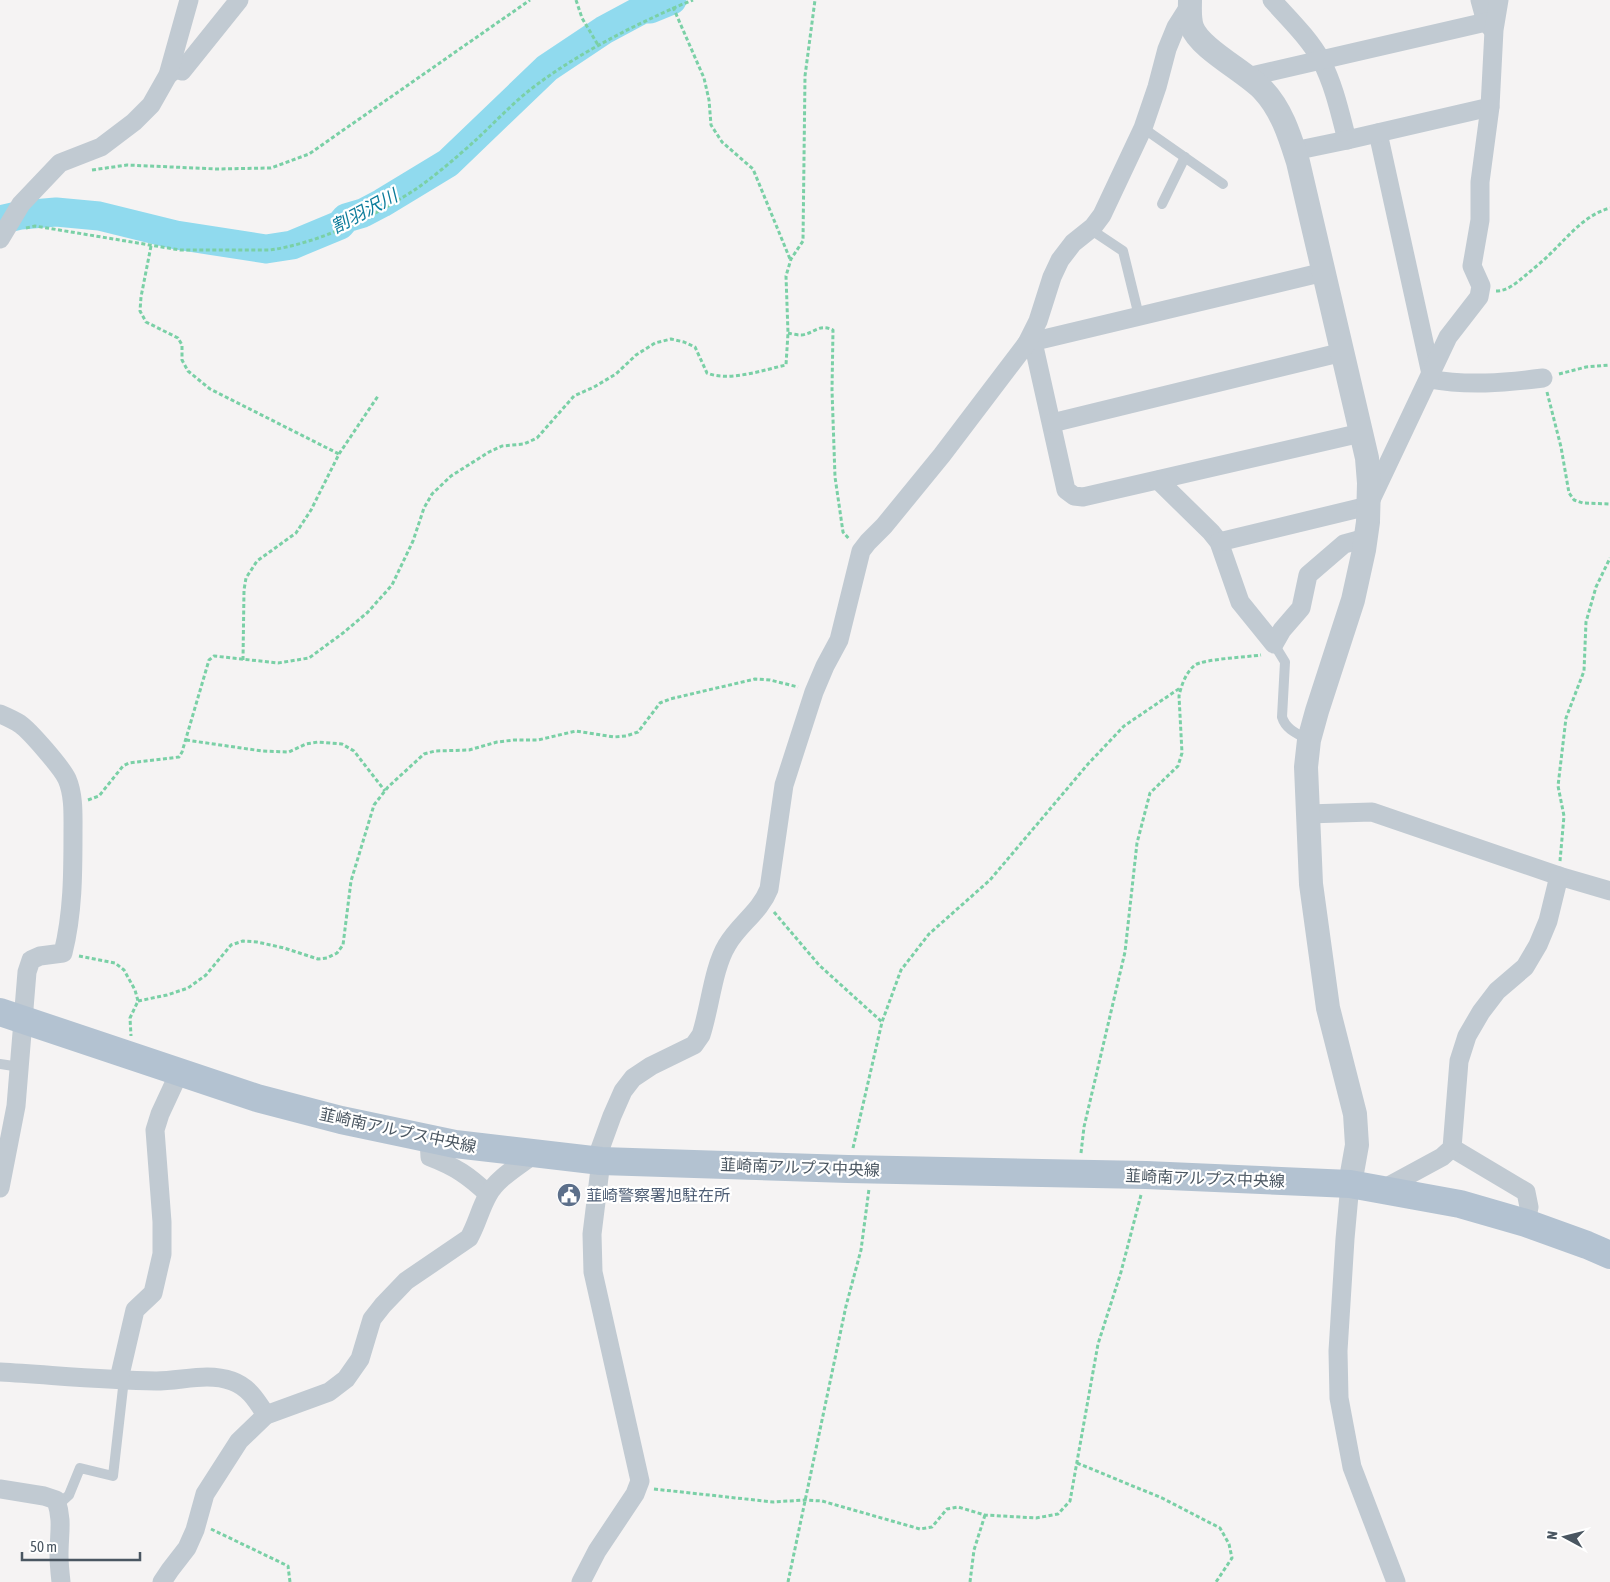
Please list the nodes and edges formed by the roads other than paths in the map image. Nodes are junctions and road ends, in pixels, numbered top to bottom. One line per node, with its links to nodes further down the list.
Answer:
1 (189, 0): 9 (street)
2 (239, 0): 9 (street)
3 (1272, 0): 8 (street)
4 (1480, 0): 7 (street)
5 (1499, 0): 7 (street)
6 (1190, 3): 10 (street); 12 (street)
7 (1490, 26): 8 (street); 11 (street)
8 (1321, 60): 10 (street); 14 (street)
9 (168, 75): 20 (street)
10 (1247, 78): 15 (street)
11 (1490, 107): 13 (street); 25 (street)
12 (1143, 128): 16 (lane); 19 (street)
13 (1378, 133): 14 (street); 25 (street)
14 (1347, 140): 15 (street)
15 (1294, 151): 21 (street)
16 (1185, 157): 17 (lane); 18 (lane)
17 (1223, 184)
18 (1162, 204)
19 (1090, 229): 22 (lane); 23 (street)
20 (2, 236)
21 (1324, 272): 22 (street); 24 (street)
22 (1138, 316): 23 (street)
23 (1027, 342): 27 (street); 46 (street)
24 (1343, 352): 27 (street); 28 (street)
25 (1430, 377): 26 (street); 30 (street)
26 (1543, 378)
27 (1052, 423): 29 (street)
28 (1361, 433): 29 (street); 30 (street)
29 (1158, 480): 32 (street)
30 (1368, 506): 31 (street); 32 (street)
31 (1366, 538): 33 (street); 35 (street)
32 (1219, 542): 33 (street)
33 (1274, 644): 35 (lane)
34 (0, 714): 39 (street)
35 (1309, 740): 36 (street)
36 (1307, 814): 37 (street); 47 (street)
37 (1559, 876): 38 (street); 44 (street)
38 (1610, 891)
39 (12, 1016): 41 (street); 42 (main road, 韮崎南アルプス中央線)
40 (0, 1064): 41 (lane)
41 (20, 1067): 48 (street)
42 (179, 1073): 43 (main road, 韮崎南アルプス中央線); 54 (street)
43 (429, 1140): 45 (main road, 韮崎南アルプス中央線); 50 (street)
44 (1452, 1148): 49 (street); 51 (street)
45 (534, 1154): 46 (main road, 韮崎南アルプス中央線); 50 (street)
46 (598, 1161): 47 (main road, 韮崎南アルプス中央線); 60 (street)
47 (1350, 1184): 49 (main road, 韮崎南アルプス中央線); 61 (street)
48 (0, 1188)
49 (1383, 1189): 51 (main road, 韮崎南アルプス中央線)
50 (488, 1194): 55 (street)
51 (1526, 1223): 52 (main road, 韮崎南アルプス中央線)
52 (1610, 1255)
53 (0, 1372): 54 (street)
54 (122, 1379): 55 (street); 57 (lane)
55 (266, 1416): 59 (street)
56 (0, 1489): 57 (street)
57 (58, 1505): 58 (street)
58 (61, 1582)
59 (162, 1582)
60 (581, 1582)
61 (1396, 1582)

